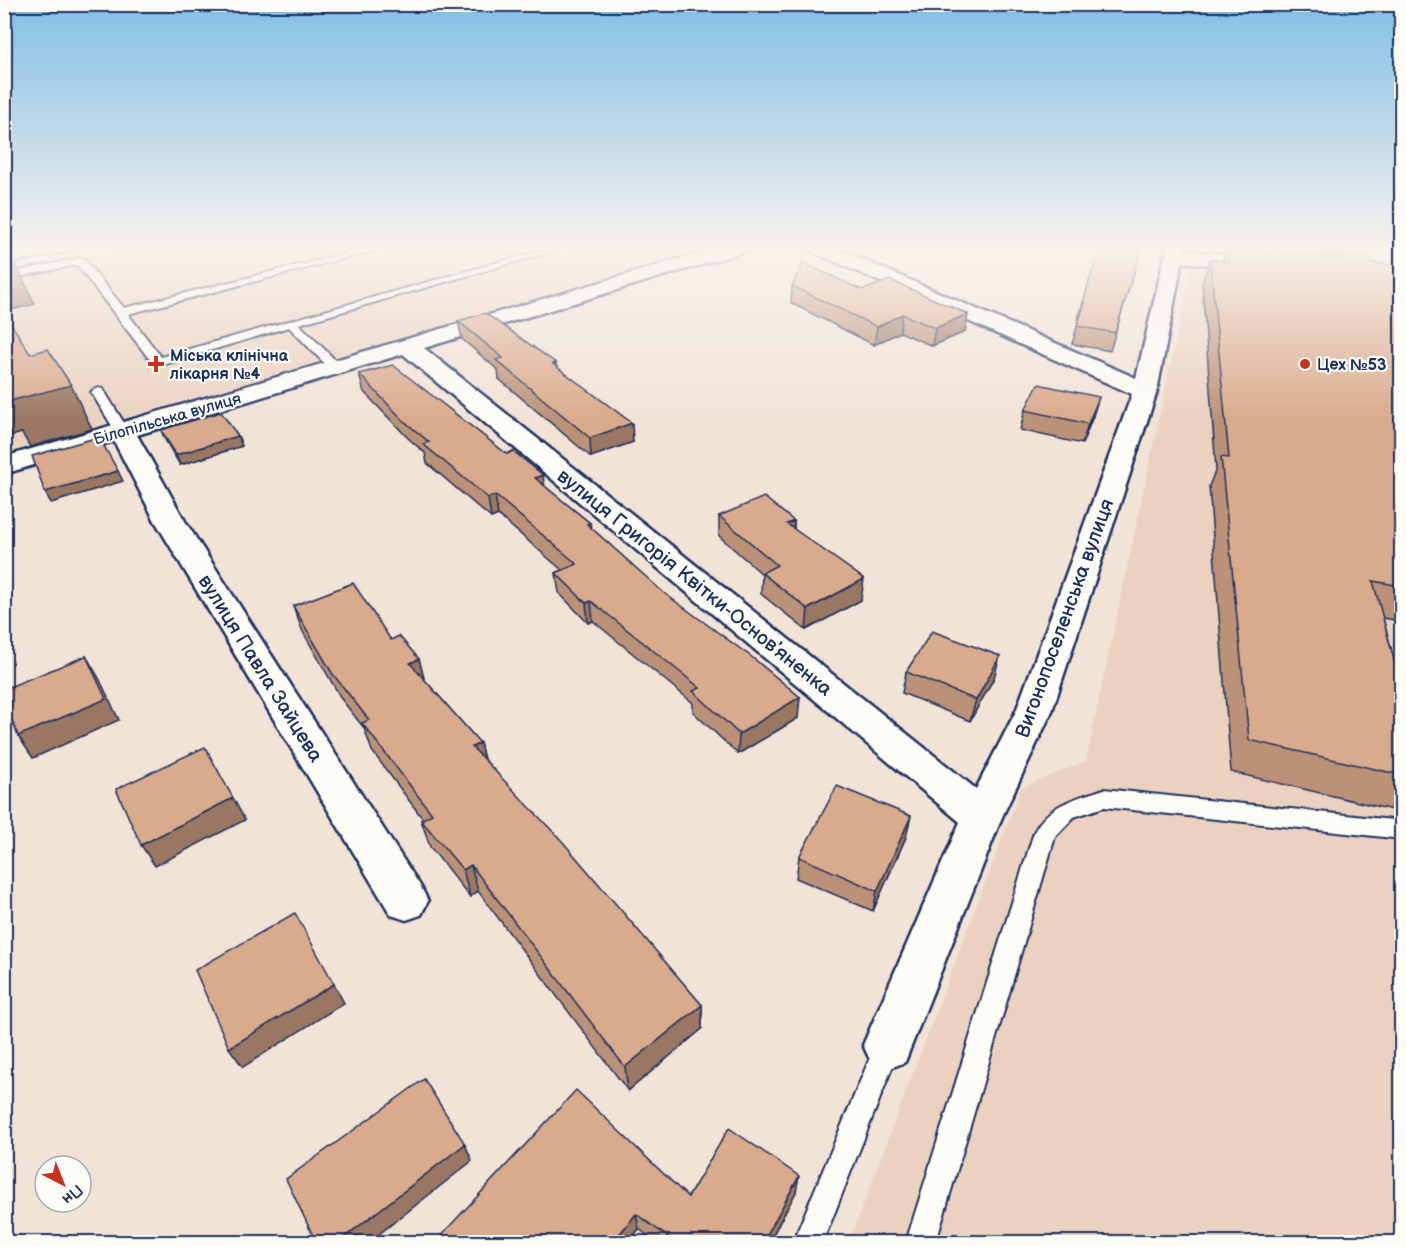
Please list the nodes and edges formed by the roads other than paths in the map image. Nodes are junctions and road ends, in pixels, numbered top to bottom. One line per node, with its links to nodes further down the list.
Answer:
1 (115, 304): 7 (lane)
2 (153, 304): 7 (lane)
3 (358, 304): 8 (lane)
4 (547, 304): 9 (street, Білопільська вулиця)
5 (948, 304): 11 (street)
6 (1163, 304): 11 (street, Вигонопоселенська вулиця)
7 (121, 312): 8 (lane)
8 (291, 323): 10 (lane)
9 (407, 346): 10 (street, Білопільська вулиця); 15 (street, вулиця Григорія Квітки-Основʼяненка)
10 (336, 368): 13 (street, Білопільська вулиця)
11 (1145, 391): 15 (street, Вигонопоселенська вулиця)
12 (98, 392): 13 (lane)
13 (122, 431): 14 (street, Білопільська вулиця); 17 (street, вулиця Павла Зайцева)
14 (4, 466)
15 (982, 818): 18 (street, Вигонопоселенська вулиця)
16 (1401, 830): 20 (lane)
17 (406, 901)
18 (888, 1045): 19 (lane)
19 (808, 1242)
20 (921, 1242)

